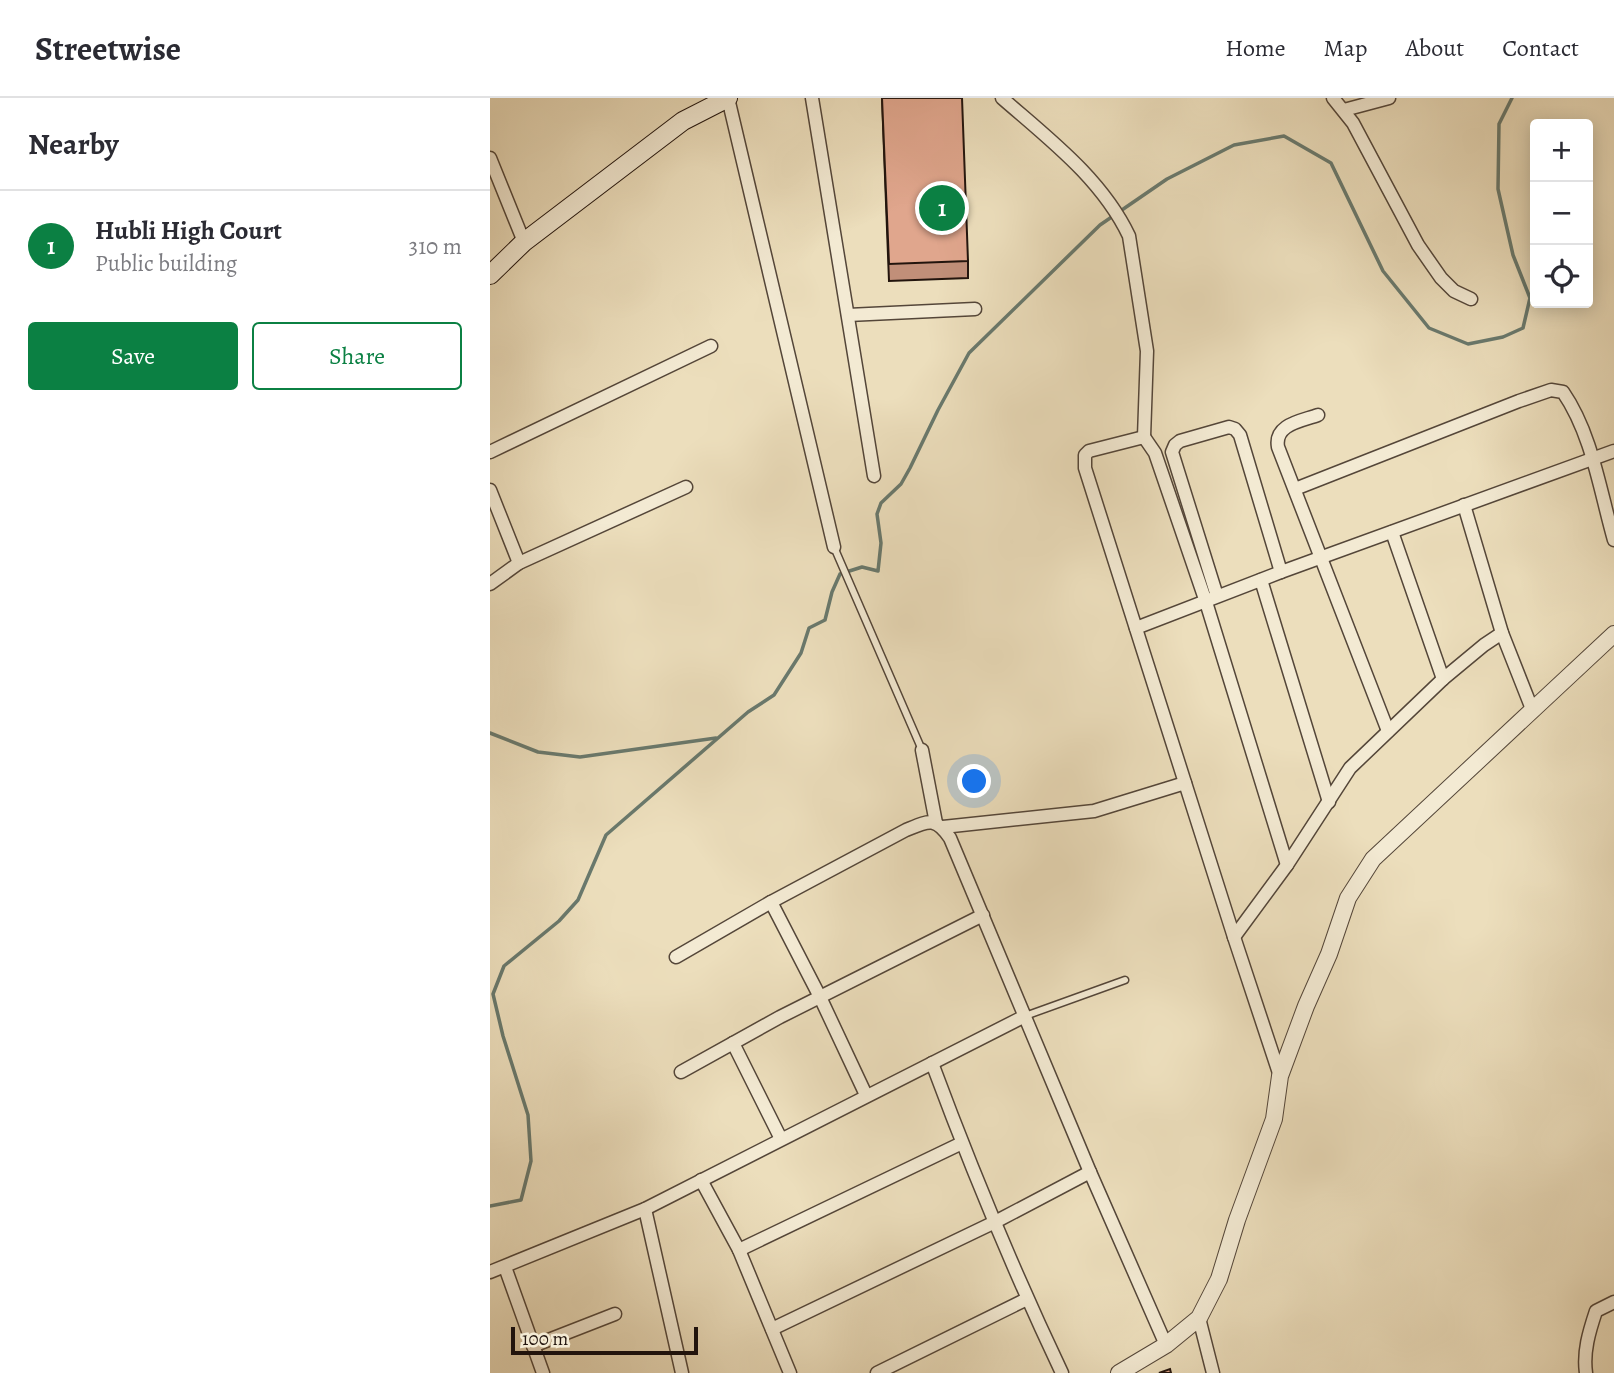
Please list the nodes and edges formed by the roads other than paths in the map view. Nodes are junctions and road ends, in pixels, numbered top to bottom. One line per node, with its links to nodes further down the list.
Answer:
1 (728, 98): 6 (main road); 28 (street)
2 (812, 98): 14 (street)
3 (1002, 98): 17 (street)
4 (1334, 98): 7 (street)
5 (1390, 98): 7 (street)
6 (700, 104): 10 (main road)
7 (1344, 110): 12 (street)
8 (490, 158): 9 (street)
9 (494, 181): 10 (street)
10 (524, 242): 11 (main road)
11 (490, 275)
12 (1471, 299)
13 (975, 310): 14 (street)
14 (848, 314): 21 (street)
15 (711, 346): 19 (street)
16 (1318, 415): 23 (street)
17 (1144, 438): 35 (street); 36 (street)
18 (1614, 451): 20 (street)
19 (490, 452)
20 (1591, 460): 23 (street); 25 (street); 27 (street)
21 (874, 476)
22 (687, 487): 30 (street)
23 (1295, 489): 29 (street)
24 (490, 490): 30 (street)
25 (1464, 505): 26 (street); 37 (street)
26 (1392, 532): 29 (street); 39 (street)
27 (1614, 540)
28 (834, 547): 42 (lane)
29 (1320, 558): 31 (street); 41 (street)
30 (519, 563): 33 (street)
31 (1281, 572): 32 (street); 34 (street)
32 (1261, 580): 34 (street); 44 (street)
33 (490, 584)
34 (1217, 596): 35 (street)
35 (1205, 601): 36 (street); 46 (street)
36 (1136, 628): 43 (street)
37 (1502, 633): 39 (street); 40 (street)
38 (1614, 634): 40 (street)
39 (1443, 679): 41 (street)
40 (1532, 709): 57 (street)
41 (1388, 731): 44 (street)
42 (922, 750): 45 (street)
43 (1185, 783): 45 (street); 49 (street)
44 (1329, 802): 46 (street)
45 (939, 825): 47 (street); 48 (street)
46 (1287, 865): 49 (street)
47 (771, 902): 50 (street); 52 (street)
48 (983, 915): 52 (street); 53 (street)
49 (1234, 937): 57 (street)
50 (676, 957)
51 (1125, 980): 53 (lane)
52 (820, 997): 54 (street); 58 (street)
53 (1025, 1016): 55 (street); 61 (street)
54 (733, 1043): 56 (street); 59 (street)
55 (932, 1063): 58 (street); 60 (street)
56 (681, 1072)
57 (1280, 1076): 71 (street)
58 (866, 1095): 59 (street)
59 (781, 1139): 62 (street)
60 (962, 1143): 64 (street); 65 (street)
61 (1090, 1172): 64 (street); 73 (street)
62 (701, 1180): 63 (street); 65 (street)
63 (645, 1209): 66 (street); 76 (street)
64 (995, 1222): 68 (street); 72 (street)
65 (740, 1250): 72 (street)
66 (505, 1267): 67 (street); 74 (street)
67 (490, 1272)
68 (1027, 1299): 78 (street); 79 (street)
69 (1614, 1302): 82 (street)
70 (615, 1314): 74 (street)
71 (1199, 1318): 73 (street); 81 (street)
72 (772, 1329): 77 (street)
73 (1166, 1345): 80 (street)
74 (533, 1346): 75 (street)
75 (543, 1373)
76 (682, 1373)
77 (790, 1373)
78 (877, 1373)
79 (1062, 1373)
80 (1119, 1373)
81 (1213, 1373)
82 (1586, 1373)

